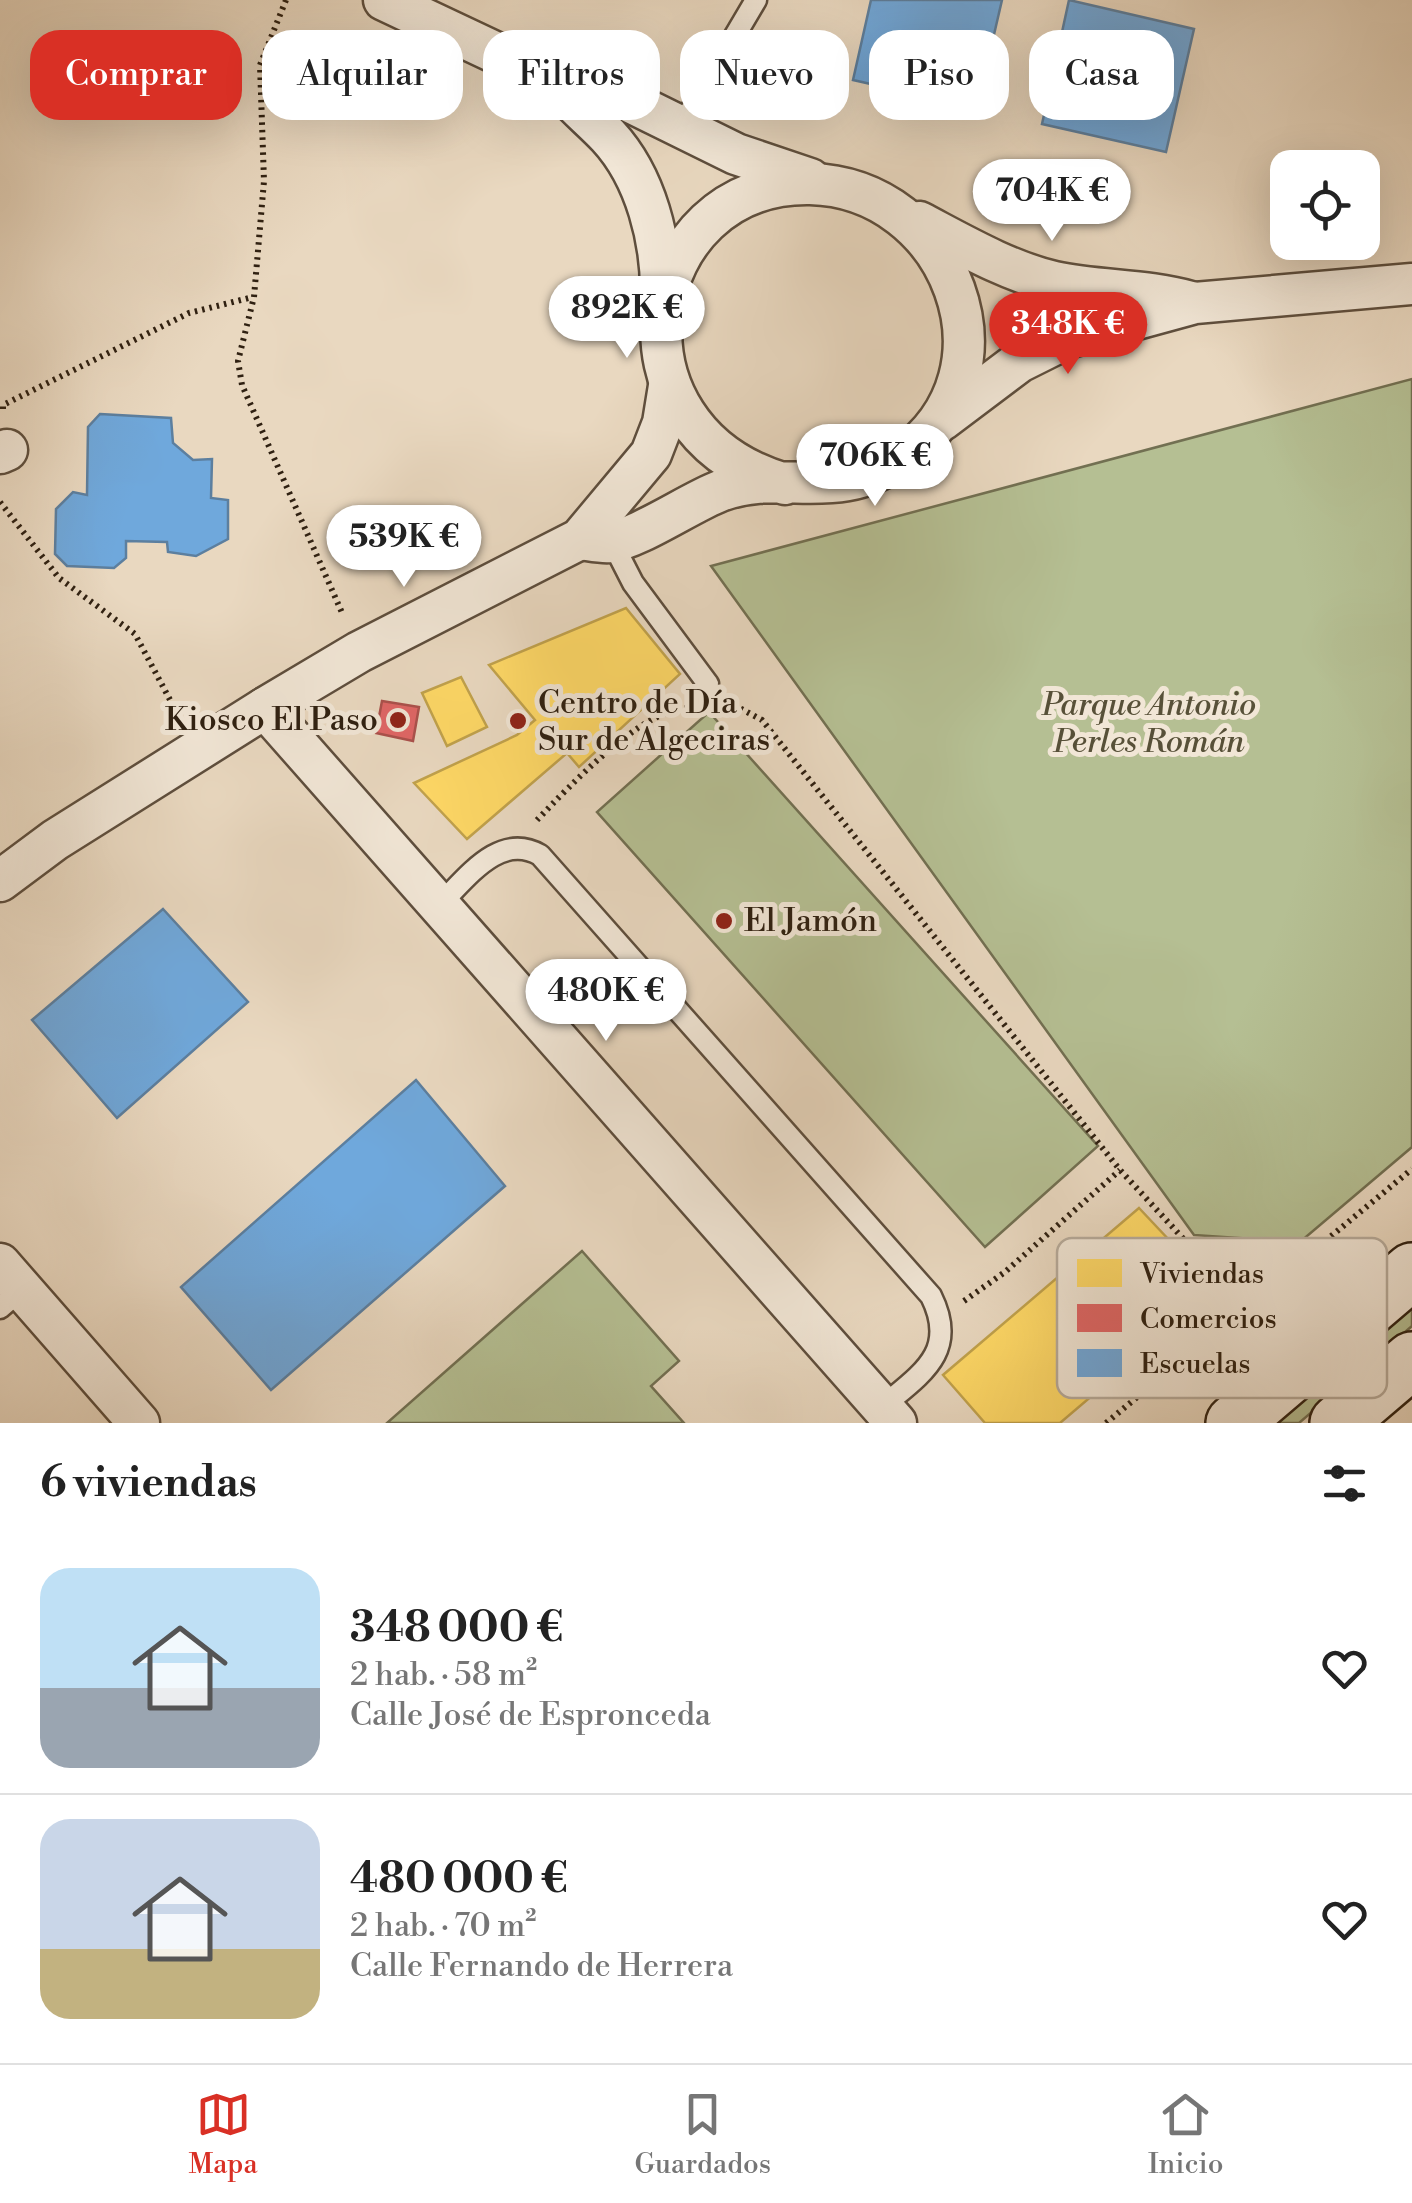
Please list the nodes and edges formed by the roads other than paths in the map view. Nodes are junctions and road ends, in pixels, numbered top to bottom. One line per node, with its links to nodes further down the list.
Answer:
1 (384, 0): 3 (street)
2 (756, 0): 6 (lane)
3 (483, 47)
4 (660, 117): 6 (street)
5 (590, 120): 11 (street)
6 (681, 127): 7 (street)
7 (838, 186): 8 (street); 11 (street)
8 (896, 210): 10 (street); 13 (street)
9 (1412, 284): 10 (street)
10 (1195, 303): 13 (street)
11 (660, 324): 12 (street)
12 (669, 386): 14 (street); 15 (street)
13 (928, 432): 14 (street)
14 (786, 484): 15 (street)
15 (596, 541): 16 (lane); 17 (street)
16 (708, 684)
17 (265, 708): 18 (street); 19 (street)
18 (0, 881)
19 (437, 907): 26 (street); 26 (lane)
20 (1412, 1271): 22 (main road)
21 (7, 1287): 27 (street)
22 (1387, 1292)
23 (1412, 1360): 24 (main road)
24 (1387, 1388)
25 (1263, 1398): 28 (main road)
26 (889, 1415)
27 (139, 1423)
28 (1234, 1423)

